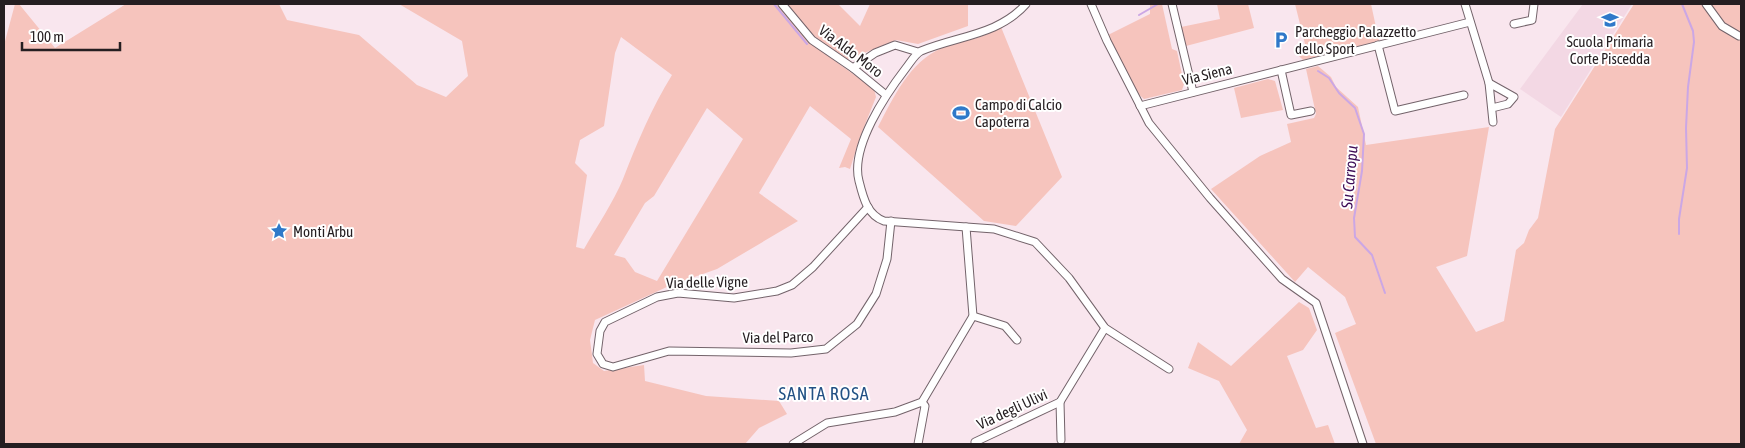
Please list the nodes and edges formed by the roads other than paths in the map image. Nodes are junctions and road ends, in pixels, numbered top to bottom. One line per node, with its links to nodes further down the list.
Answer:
1 (782, 4): 13 (street, Via Aldo Moro)
2 (1026, 4): 12 (street)
3 (1091, 4): 19 (street)
4 (1172, 4): 16 (street)
5 (1465, 4): 8 (street)
6 (1534, 4): 9 (street)
7 (1706, 4): 10 (street)
8 (1470, 22): 11 (street, Via Siena); 15 (street)
9 (1514, 24)
10 (1739, 36)
11 (1378, 45): 14 (street, Via Siena); 18 (street)
12 (918, 52): 13 (street); 17 (street)
13 (854, 68): 17 (street, Via Aldo Moro)
14 (1281, 70): 16 (street, Via Siena); 21 (street)
15 (1489, 83): 20 (street); 20 (street)
16 (1193, 92): 19 (street, Via Siena)
17 (886, 95): 23 (street)
18 (1464, 95)
19 (1140, 106): 37 (street)
20 (1492, 108): 22 (street)
21 (1311, 111)
22 (1493, 122)
23 (868, 207): 24 (street); 29 (street, Via delle Vigne)
24 (891, 221): 25 (street); 29 (street, Via del Parco)
25 (966, 227): 26 (street); 27 (street)
26 (974, 316): 28 (street); 31 (street)
27 (1105, 328): 30 (street); 32 (street, Via degli Ulivi)
28 (1017, 340)
29 (613, 366)
30 (1169, 370)
31 (922, 402): 35 (street); 36 (street)
32 (1060, 402): 33 (street, Via degli Ulivi); 34 (street, Via degli Ulivi)
33 (1061, 440)
34 (975, 442)
35 (793, 444)
36 (918, 444)
37 (1363, 444)

